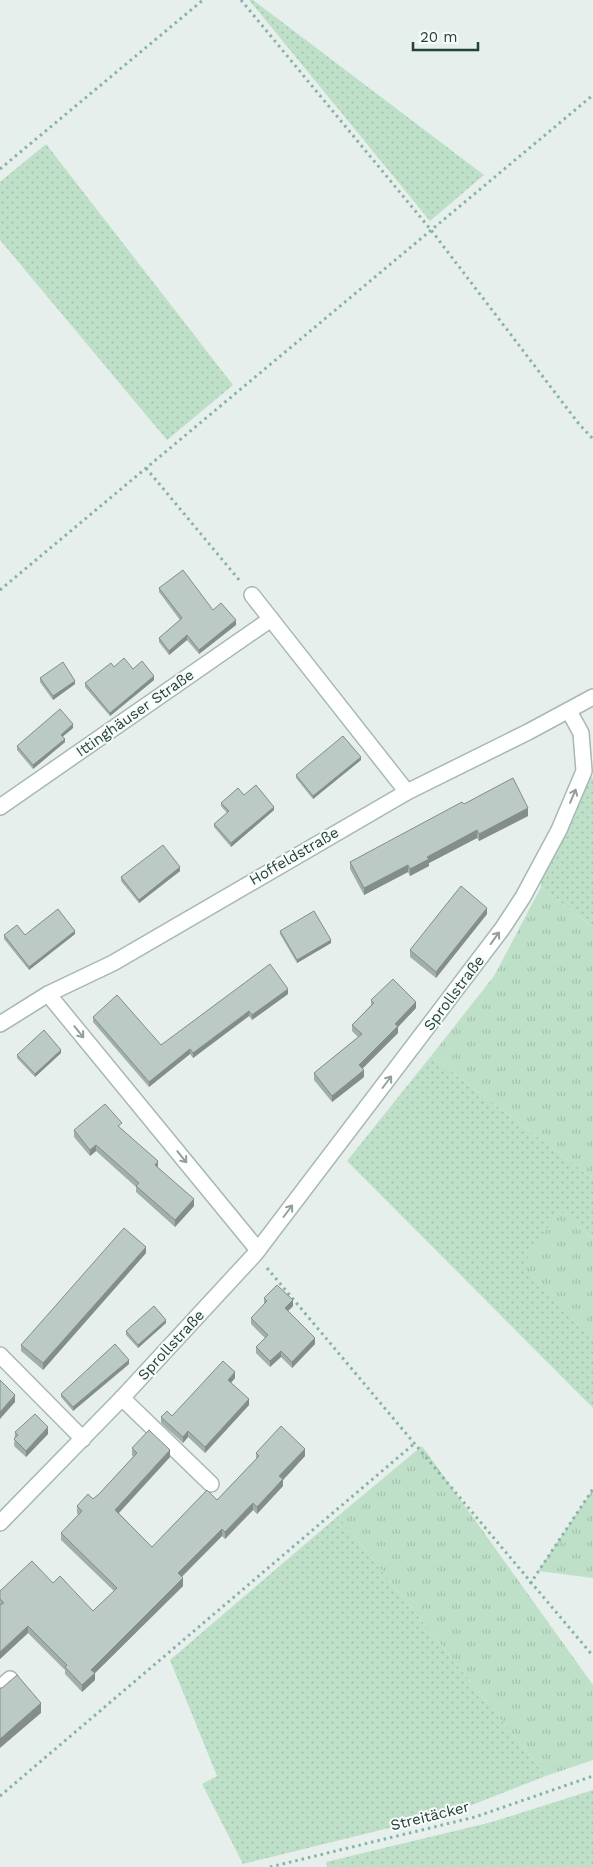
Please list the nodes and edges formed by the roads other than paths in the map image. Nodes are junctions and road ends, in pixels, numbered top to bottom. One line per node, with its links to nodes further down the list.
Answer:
1 (252, 595): 2 (street)
2 (271, 619): 5 (street); 6 (street, Ittinghäuser Straße)
3 (593, 697): 4 (street, Hoffeldstraße)
4 (569, 711): 5 (street, Hoffeldstraße); 9 (street, Sprollstraße, one-way to 4)
5 (407, 792): 7 (street, Hoffeldstraße)
6 (0, 807)
7 (48, 994): 8 (street, Hoffeldstraße); 9 (street, one-way to 9)
8 (0, 1024)
9 (256, 1252): 11 (street, Sprollstraße)
10 (0, 1354): 12 (street)
11 (122, 1398): 12 (street, Sprollstraße); 13 (street)
12 (83, 1439): 14 (street, Sprollstraße)
13 (211, 1484)
14 (0, 1523)

